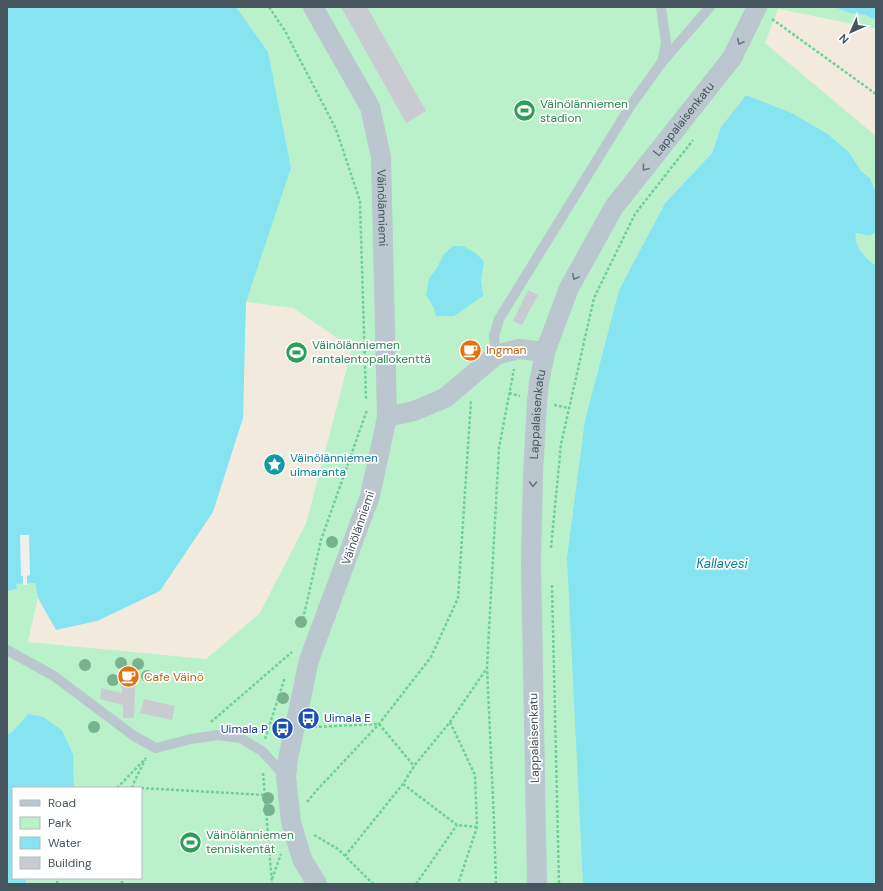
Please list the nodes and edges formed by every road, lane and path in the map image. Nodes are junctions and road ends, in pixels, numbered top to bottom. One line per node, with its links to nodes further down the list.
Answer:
1 (269, 7): 13 (path)
2 (313, 7): 15 (street, Väinölänniemi)
3 (661, 7): 6 (lane)
4 (710, 7): 6 (lane)
5 (765, 15): 7 (path); 10 (street, Lappalaisenkatu, one-way to 10)
6 (662, 62): 11 (lane)
7 (876, 94)
8 (693, 139): 16 (path)
9 (519, 348): 10 (street); 11 (street); 21 (path)
10 (546, 352): 47 (street, Lappalaisenkatu, one-way to 47)
11 (496, 355): 12 (street)
12 (473, 376): 15 (street); 24 (path)
13 (366, 400)
14 (367, 406): 18 (path)
15 (387, 417): 25 (street, Väinölänniemi)
16 (551, 554)
17 (551, 578): 48 (path)
18 (302, 625)
19 (7, 650): 27 (lane)
20 (291, 658): 26 (path)
21 (488, 667): 23 (path); 46 (path)
22 (286, 672): 28 (path)
23 (450, 722): 29 (path); 38 (path)
24 (380, 724): 25 (path); 29 (path); 36 (path)
25 (295, 728): 30 (street, Väinölänniemi)
26 (191, 739): 27 (lane); 28 (lane)
27 (156, 748): 32 (path); 33 (path)
28 (262, 751): 30 (lane); 35 (path)
29 (414, 766): 31 (path)
30 (286, 777): 36 (street, Väinölänniemi)
31 (403, 784): 37 (path); 40 (path)
32 (118, 787)
33 (132, 787)
34 (142, 788): 35 (path)
35 (265, 795): 41 (path)
36 (291, 822): 40 (path); 42 (street, Väinölänniemi)
37 (457, 825): 38 (path); 44 (path)
38 (477, 827): 45 (path)
39 (281, 852): 41 (path)
40 (345, 856): 43 (path)
41 (272, 883)
42 (317, 884)
43 (373, 884)
44 (416, 884)
45 (458, 884)
46 (496, 884)
47 (537, 884)
48 (560, 884)

